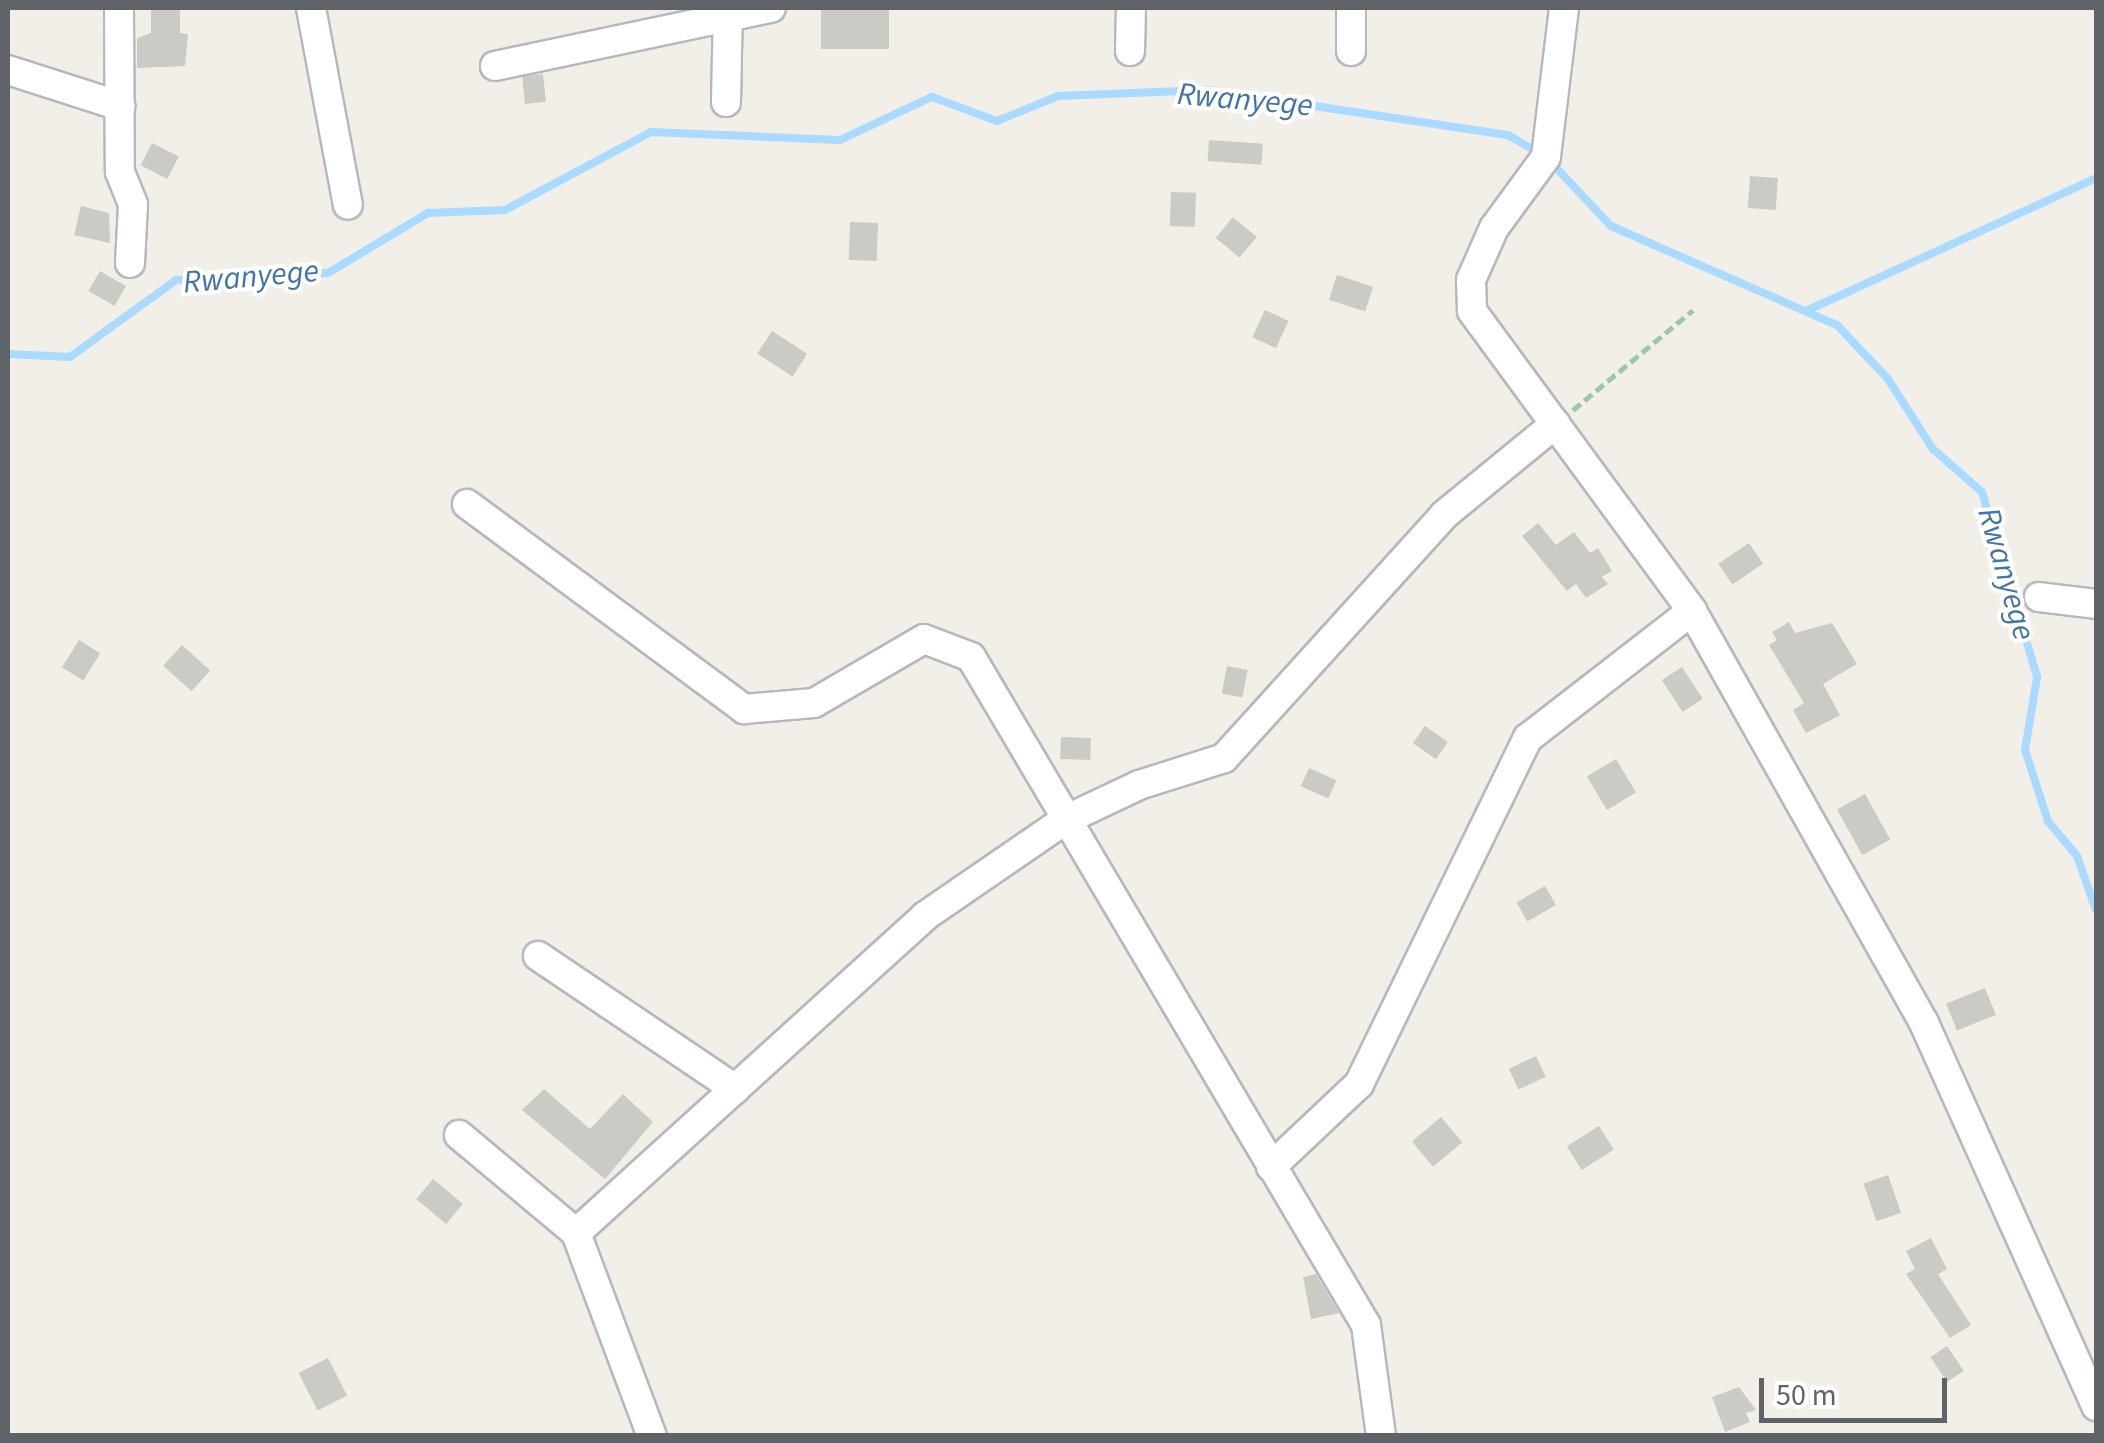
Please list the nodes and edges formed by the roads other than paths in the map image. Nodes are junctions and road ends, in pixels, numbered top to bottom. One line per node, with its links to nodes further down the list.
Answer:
1 (119, 8): 13 (street)
2 (311, 8): 14 (street)
3 (772, 8): 7 (street)
4 (1131, 8): 8 (street)
5 (1351, 8): 9 (street)
6 (1564, 8): 16 (street)
7 (728, 12): 10 (street); 12 (street)
8 (1130, 51)
9 (1350, 51)
10 (495, 66)
11 (8, 70): 13 (street)
12 (726, 102)
13 (120, 106): 15 (street)
14 (348, 205)
15 (130, 264)
16 (1555, 424): 20 (street); 21 (street)
17 (467, 504): 21 (street)
18 (2040, 597): 19 (street)
19 (2096, 604)
20 (1692, 612): 25 (street); 27 (street)
21 (1063, 821): 23 (street); 25 (street)
22 (538, 956): 23 (street)
23 (735, 1088): 26 (street)
24 (458, 1135): 26 (street)
25 (1271, 1167): 29 (street)
26 (576, 1233): 28 (street)
27 (2096, 1406)
28 (652, 1436)
29 (1381, 1436)

